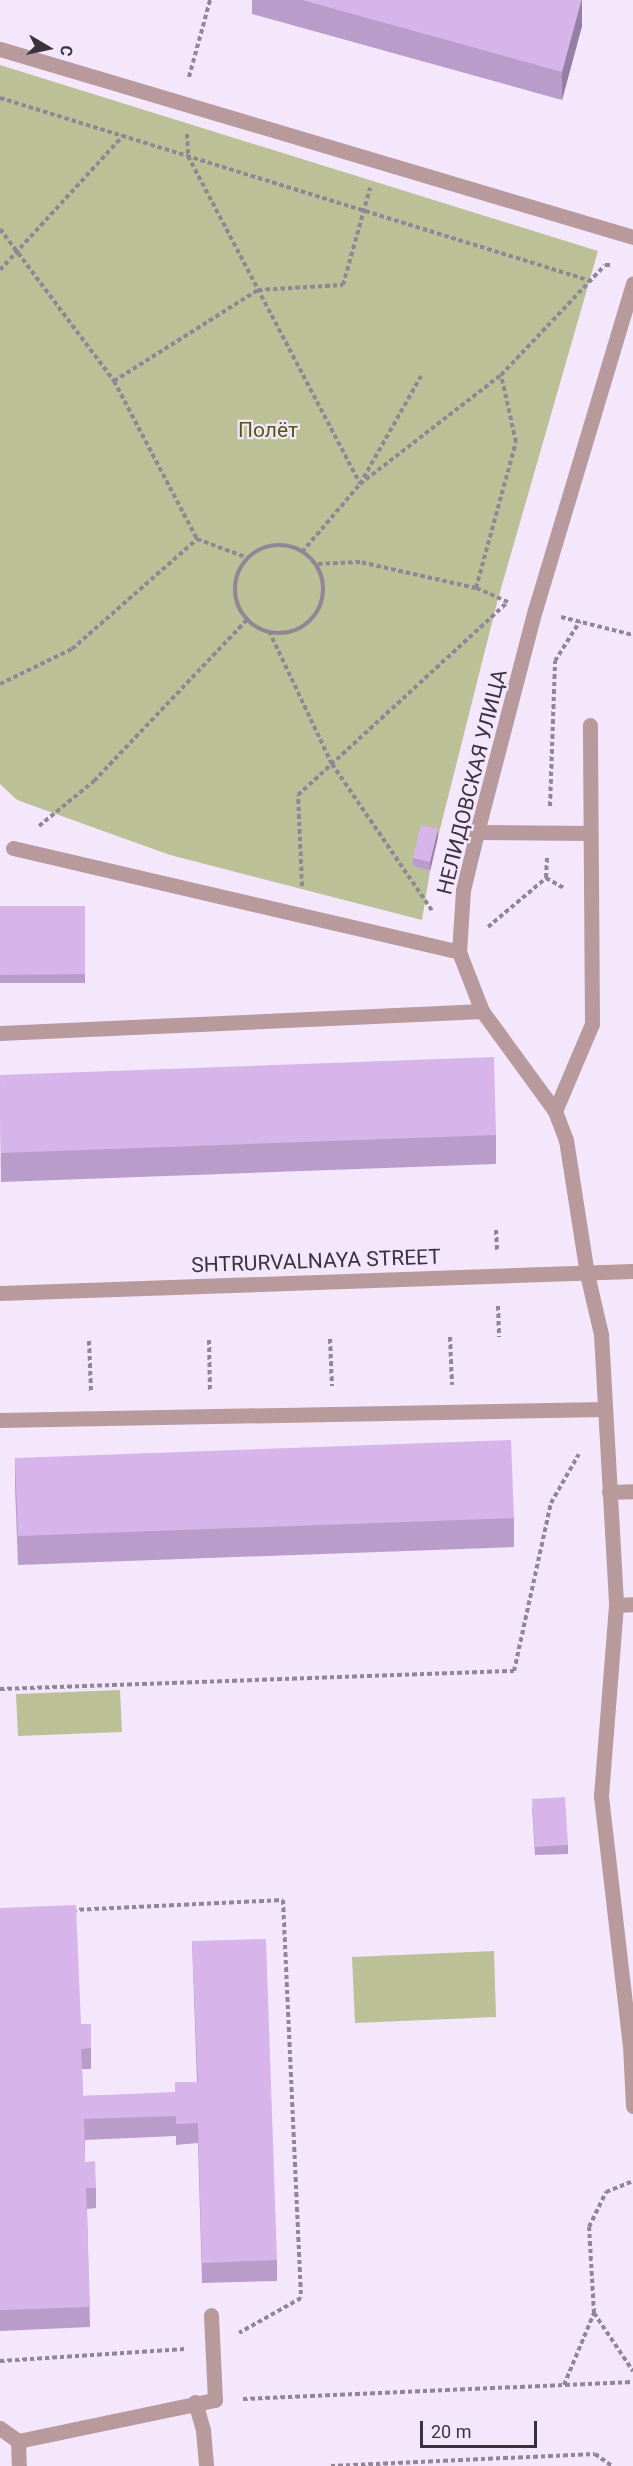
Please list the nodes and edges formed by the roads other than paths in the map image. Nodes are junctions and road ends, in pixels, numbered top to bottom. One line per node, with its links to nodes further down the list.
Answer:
1 (0, 49): 2 (street)
2 (633, 237)
3 (633, 283): 5 (street, НЕЛИДОВСКАЯ УЛИЦА)
4 (590, 725): 6 (street)
5 (477, 832): 6 (street); 8 (street, НЕЛИДОВСКАЯ УЛИЦА)
6 (590, 833): 11 (street)
7 (13, 848): 8 (street)
8 (459, 952): 9 (street, НЕЛИДОВСКАЯ УЛИЦА)
9 (482, 1011): 10 (street); 11 (street, НЕЛИДОВСКАЯ УЛИЦА)
10 (0, 1034)
11 (555, 1111): 13 (street, НЕЛИДОВСКАЯ УЛИЦА)
12 (633, 1272): 13 (street, SHTRURVALNAYA STREET)
13 (587, 1274): 14 (street, SHTRURVALNAYA STREET); 15 (street, НЕЛИДОВСКАЯ УЛИЦА)
14 (0, 1293)
15 (605, 1409): 16 (street); 18 (street, НЕЛИДОВСКАЯ УЛИЦА)
16 (0, 1419)
17 (633, 1491): 18 (street)
18 (609, 1492): 20 (street, НЕЛИДОВСКАЯ УЛИЦА)
19 (633, 1604): 20 (street)
20 (616, 1605): 21 (street, НЕЛИДОВСКАЯ УЛИЦА)
21 (631, 2045): 22 (street, НЕЛИДОВСКАЯ УЛИЦА)
22 (633, 2106)
23 (211, 2315): 24 (street)
24 (195, 2402): 26 (street); 28 (street)
25 (0, 2428): 26 (street)
26 (18, 2441): 27 (street)
27 (19, 2466)
28 (206, 2466)

